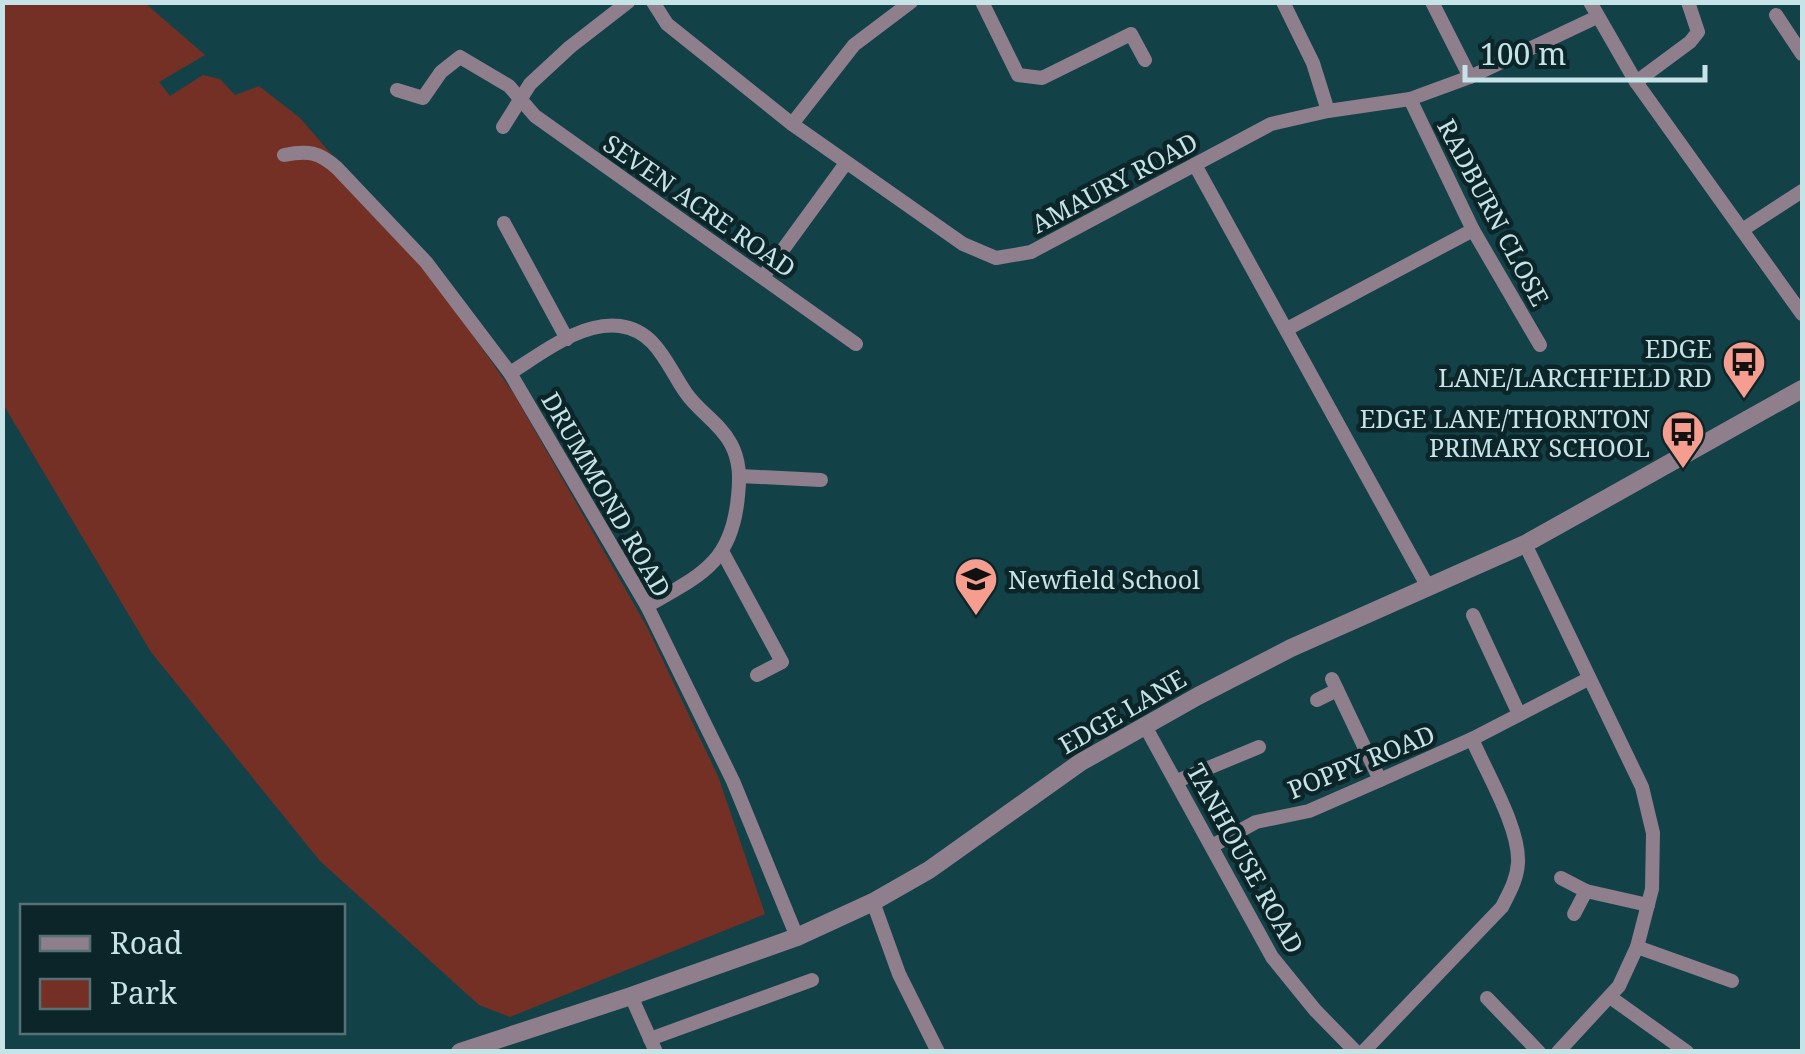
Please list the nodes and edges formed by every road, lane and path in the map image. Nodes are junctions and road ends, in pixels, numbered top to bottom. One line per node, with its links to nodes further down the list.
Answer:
1 (628, 2): 15 (street)
2 (653, 2): 18 (street, AMAURY ROAD)
3 (910, 2): 18 (street)
4 (982, 2): 11 (street)
5 (1283, 2): 17 (street)
6 (1432, 2): 12 (street)
7 (1688, 2): 13 (street)
8 (1594, 10): 12 (street, AMAURY ROAD); 13 (street)
9 (1776, 15): 10 (street)
10 (1802, 54)
11 (1145, 60)
12 (1470, 77): 16 (street, AMAURY ROAD)
13 (1636, 82): 26 (street)
14 (397, 90): 15 (street, SEVEN ACRE ROAD)
15 (522, 99): 19 (street); 27 (street, SEVEN ACRE ROAD)
16 (1410, 99): 17 (street, AMAURY ROAD); 25 (street, RADBURN CLOSE)
17 (1328, 111): 22 (street, AMAURY ROAD)
18 (792, 124): 21 (street, AMAURY ROAD)
19 (503, 126)
20 (284, 155): 33 (street, DRUMMOND ROAD)
21 (846, 163): 22 (street, AMAURY ROAD); 27 (street)
22 (1195, 165): 29 (street)
23 (1802, 191): 26 (street)
24 (504, 223): 30 (street)
25 (1473, 230): 29 (street); 32 (street, RADBURN CLOSE)
26 (1742, 230): 28 (street)
27 (763, 277): 31 (street, SEVEN ACRE ROAD)
28 (1802, 314)
29 (1287, 329): 39 (street)
30 (568, 339): 33 (street); 35 (street)
31 (856, 344)
32 (1540, 345)
33 (510, 373): 40 (street, DRUMMOND ROAD)
34 (1802, 389): 37 (street, EDGE LANE)
35 (740, 476): 36 (street); 38 (street)
36 (821, 480)
37 (1524, 544): 39 (street, EDGE LANE); 43 (street)
38 (723, 553): 40 (street); 42 (street)
39 (1428, 587): 46 (street, EDGE LANE)
40 (647, 606): 57 (street, DRUMMOND ROAD)
41 (1472, 614): 45 (street)
42 (757, 675)
43 (1588, 679): 45 (street, POPPY ROAD); 55 (street)
44 (1317, 700): 49 (street)
45 (1519, 714): 47 (street, POPPY ROAD)
46 (1144, 726): 50 (street, TANHOUSE ROAD); 54 (street, EDGE LANE)
47 (1472, 739): 49 (street, POPPY ROAD); 67 (street, TANHOUSE ROAD)
48 (1258, 746): 50 (street)
49 (1380, 780): 51 (street, POPPY ROAD)
50 (1177, 781): 51 (street, TANHOUSE ROAD)
51 (1212, 846): 67 (street, TANHOUSE ROAD)
52 (1561, 878): 53 (street)
53 (1586, 891): 55 (street); 56 (street)
54 (873, 902): 57 (street, EDGE LANE); 66 (street)
55 (1648, 905): 58 (street)
56 (1574, 914)
57 (797, 937): 61 (street, EDGE LANE)
58 (1637, 947): 60 (street); 62 (street)
59 (812, 980): 64 (street)
60 (1732, 981)
61 (632, 996): 64 (street); 65 (street, EDGE LANE)
62 (1610, 997): 69 (street); 70 (street)
63 (1486, 998): 68 (street)
64 (653, 1045)
65 (460, 1052)
66 (938, 1052)
67 (1360, 1052)
68 (1539, 1052)
69 (1558, 1052)
70 (1686, 1052)

